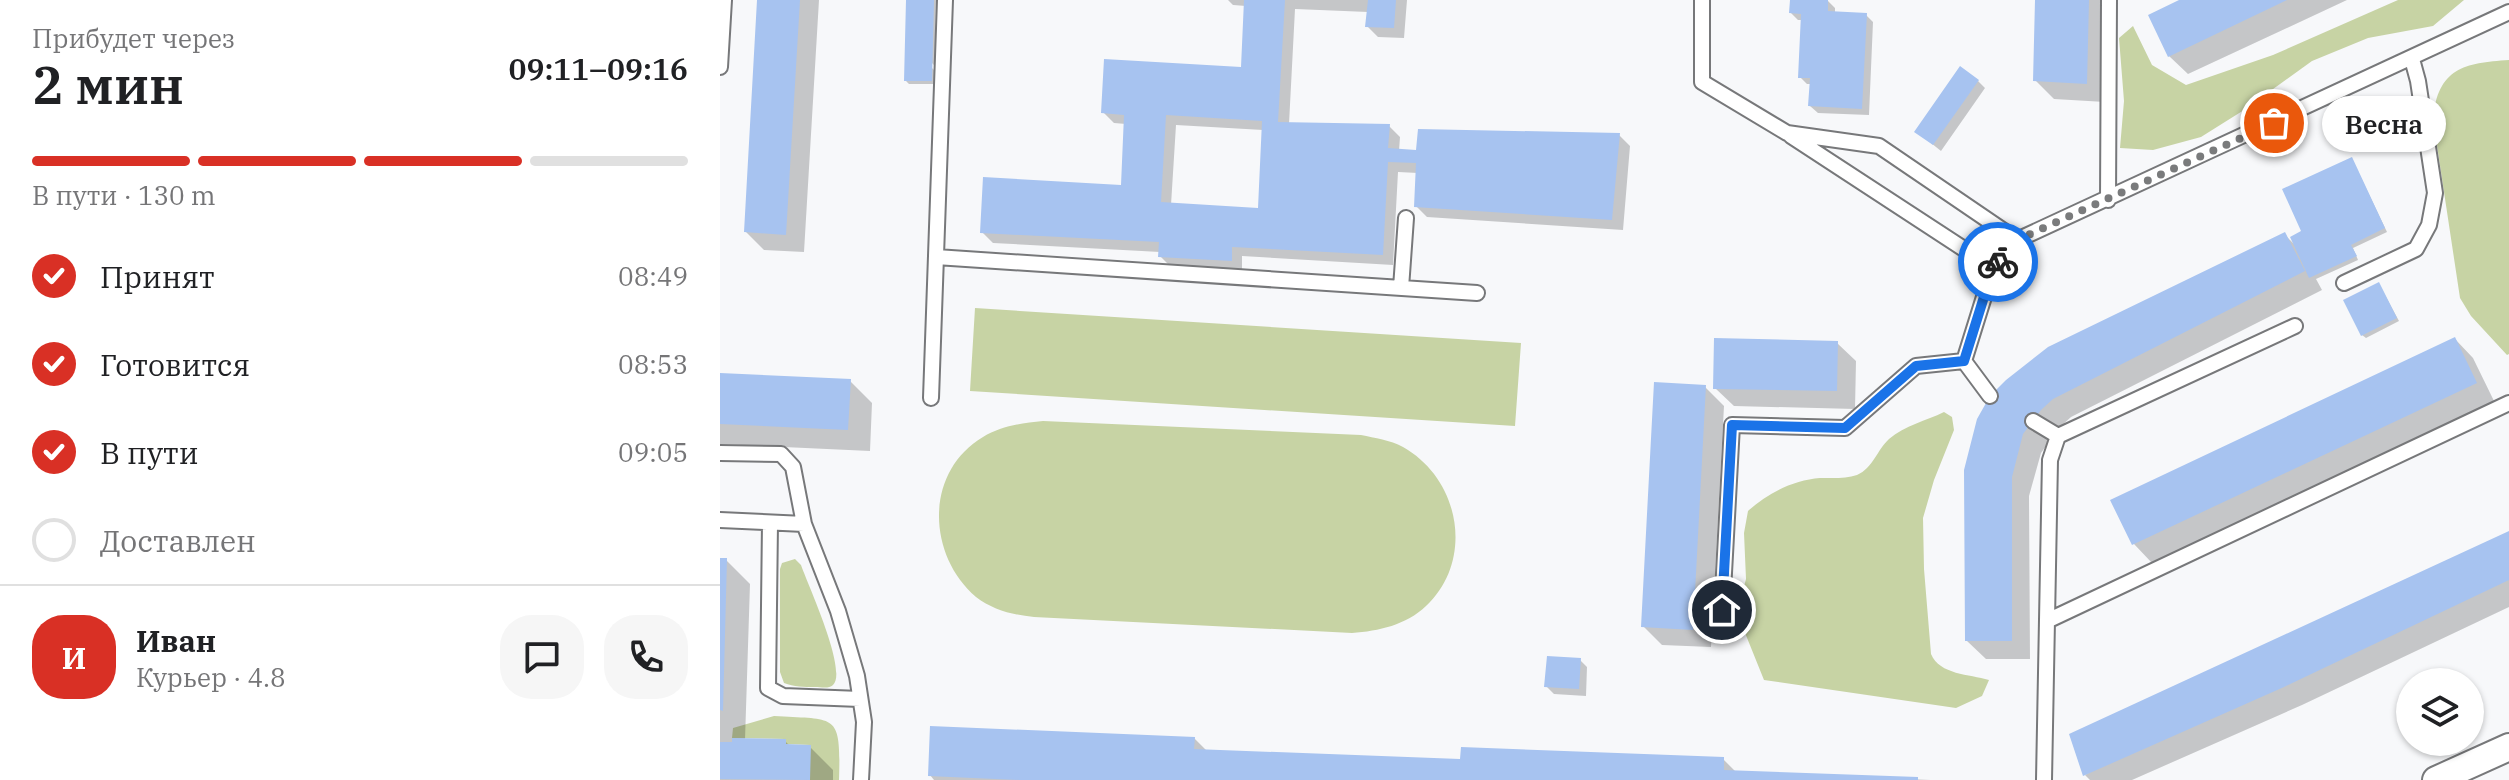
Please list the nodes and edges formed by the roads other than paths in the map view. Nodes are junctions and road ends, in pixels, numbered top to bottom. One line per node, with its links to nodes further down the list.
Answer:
1 (724, 0): 7 (lane)
2 (945, 0): 12 (lane)
3 (1702, 0): 8 (lane)
4 (2109, 0): 9 (lane)
5 (2509, 12): 6 (lane)
6 (2412, 59): 9 (lane); 14 (lane)
7 (720, 67)
8 (1787, 133): 11 (lane); 13 (lane)
9 (2108, 200): 11 (lane)
10 (1406, 218): 15 (lane)
11 (2017, 240): 13 (lane)
12 (936, 257): 15 (lane); 20 (lane)
13 (1993, 268): 18 (lane)
14 (2344, 283)
15 (1401, 288): 16 (lane)
16 (1477, 293)
17 (2295, 326): 23 (lane)
18 (1964, 361): 19 (lane); 28 (lane)
19 (1990, 396)
20 (931, 398)
21 (2509, 403): 29 (lane)
22 (2033, 421): 23 (lane)
23 (2058, 436): 29 (lane)
24 (720, 453): 27 (lane)
25 (720, 520): 26 (lane)
26 (770, 523): 27 (lane); 30 (lane)
27 (804, 524): 30 (lane)
28 (1722, 610)
29 (2049, 620): 33 (lane)
30 (860, 699): 32 (lane)
31 (2509, 747): 34 (street)
32 (861, 780)
33 (2044, 780)
34 (2436, 780)

